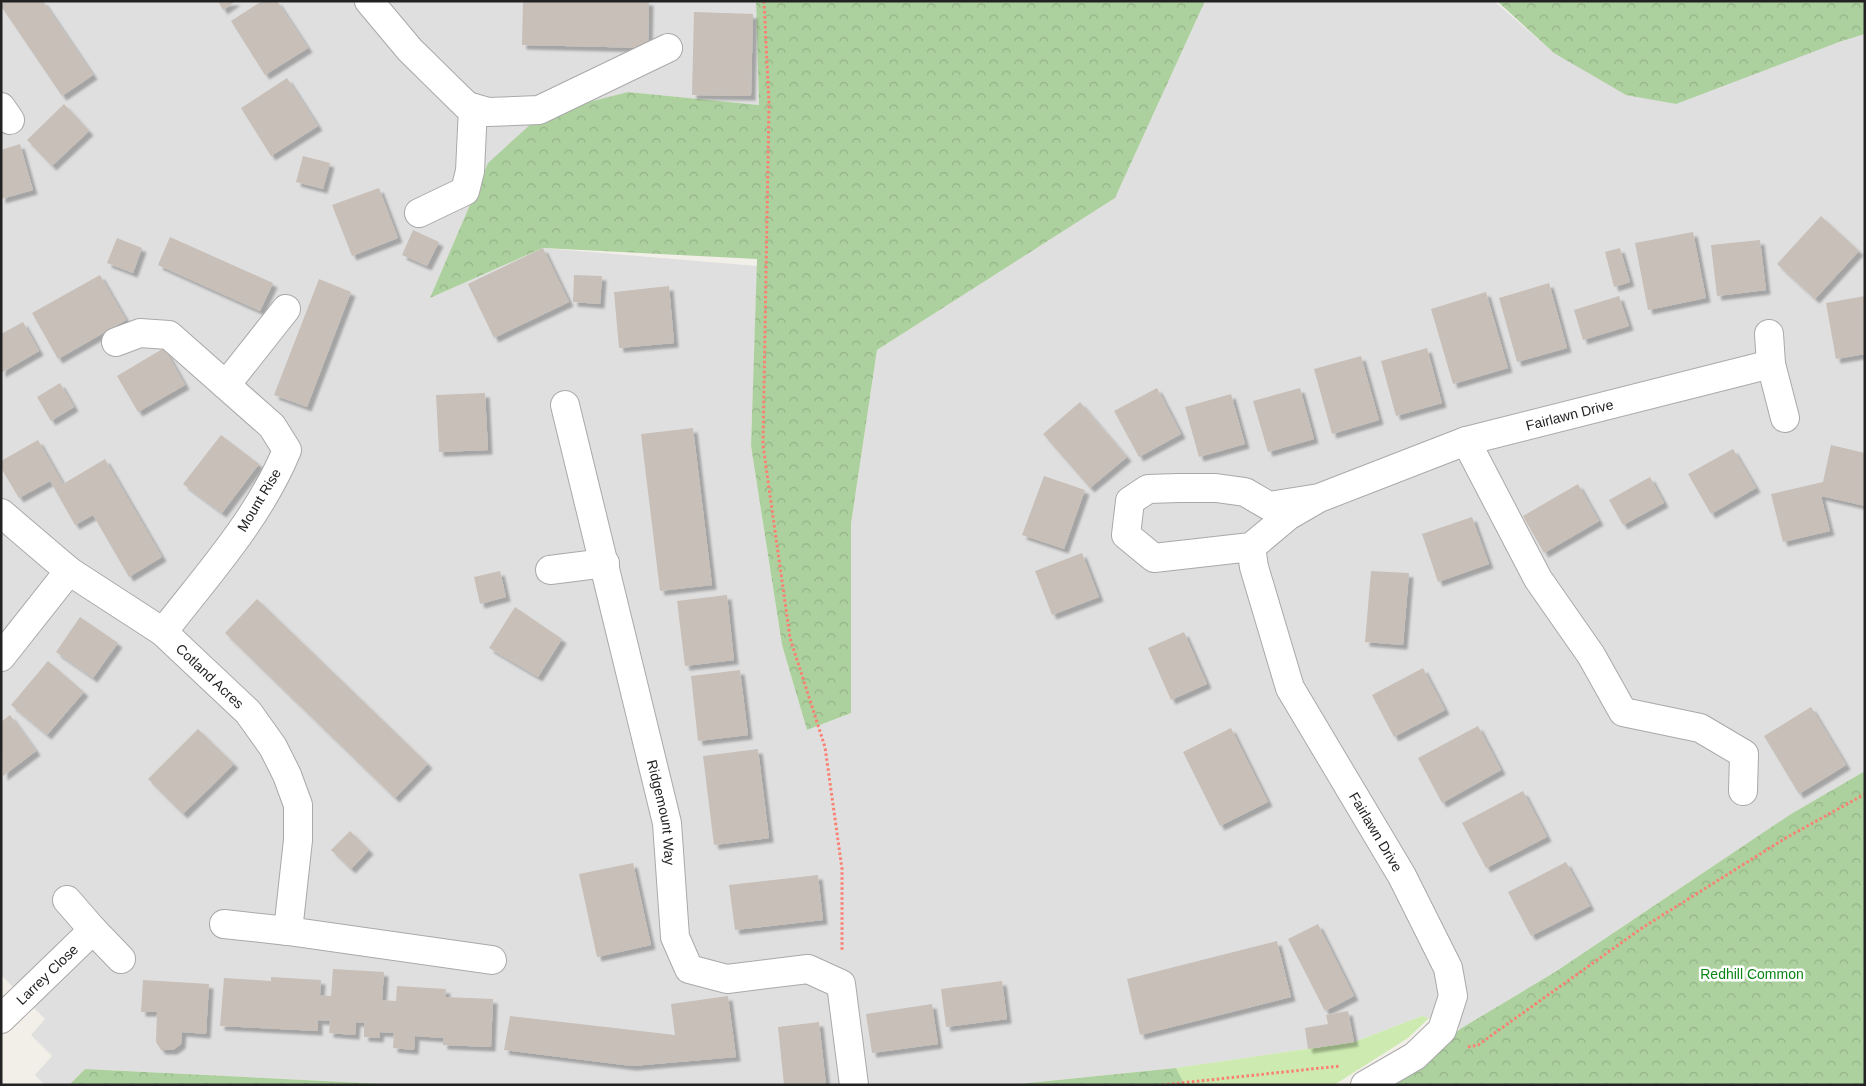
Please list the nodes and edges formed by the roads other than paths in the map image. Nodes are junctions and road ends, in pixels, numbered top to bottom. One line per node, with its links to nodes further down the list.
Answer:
1 (369, 1): 3 (street)
2 (668, 48): 3 (street)
3 (473, 108): 4 (street)
4 (418, 213)
5 (286, 308): 9 (street)
6 (1769, 334): 8 (street)
7 (116, 342): 9 (street, Mount Rise)
8 (1771, 364): 11 (street); 12 (street, Fairlawn Drive)
9 (226, 385): 19 (street, Mount Rise)
10 (566, 406): 16 (street, Ridgemount Way)
11 (1785, 418)
12 (1466, 441): 13 (street, Fairlawn Drive); 21 (street)
13 (1319, 498): 15 (street, Fairlawn Drive); 15 (street, Fairlawn Drive)
14 (1, 513): 18 (street, Cotland Acres)
15 (1251, 547): 29 (street, Fairlawn Drive)
16 (605, 564): 17 (street); 30 (street, Ridgemount Way)
17 (550, 570)
18 (69, 571): 19 (street, Cotland Acres); 20 (street)
19 (163, 632): 25 (street, Cotland Acres)
20 (1, 657)
21 (1743, 791)
22 (67, 900): 24 (street)
23 (224, 924): 25 (street)
24 (93, 930): 26 (street); 28 (street, Larrey Close)
25 (288, 931): 27 (street)
26 (121, 958)
27 (492, 960)
28 (1, 1019)
29 (1357, 1075)
30 (854, 1085)

